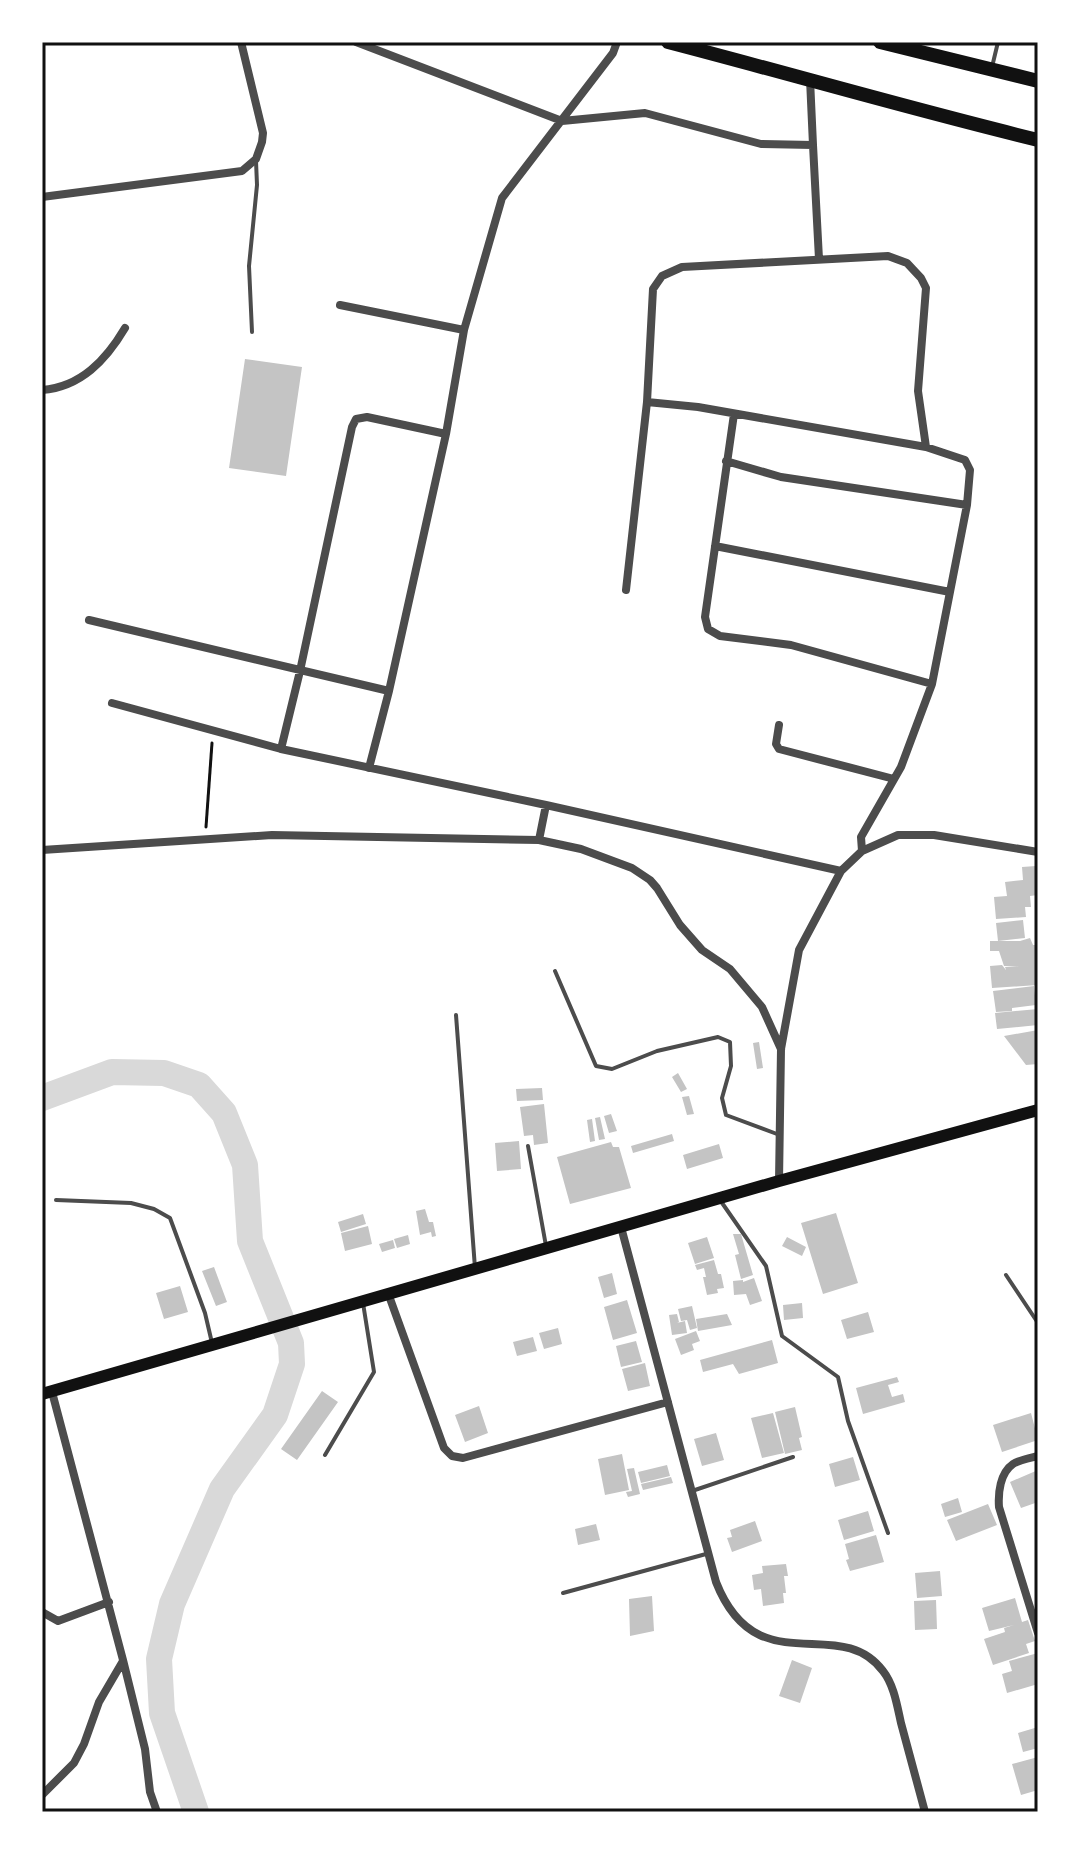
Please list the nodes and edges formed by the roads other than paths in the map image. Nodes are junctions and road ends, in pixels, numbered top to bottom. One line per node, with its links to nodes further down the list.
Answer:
1 (241, 42): 13 (street)
2 (356, 42): 10 (street)
3 (617, 42): 10 (street)
4 (668, 42): 8 (highway)
5 (880, 42): 7 (highway)
6 (998, 42): 7 (lane)
7 (992, 69): 9 (highway)
8 (810, 79): 11 (highway); 12 (street)
9 (1038, 81)
10 (562, 121): 12 (street); 18 (street)
11 (1038, 140)
12 (813, 145): 15 (street)
13 (256, 159): 14 (street); 19 (lane)
14 (42, 197)
15 (819, 259): 21 (street); 24 (street)
16 (340, 305): 18 (street)
17 (125, 328): 20 (street)
18 (464, 330): 23 (street)
19 (252, 332)
20 (42, 390)
21 (647, 402): 22 (street); 28 (street)
22 (734, 414): 24 (street); 25 (street)
23 (446, 434): 31 (street); 33 (street)
24 (926, 447): 26 (street)
25 (726, 461): 26 (street); 27 (street)
26 (967, 505): 29 (street)
27 (715, 546): 29 (street); 32 (street)
28 (626, 590)
29 (950, 592): 32 (street)
30 (89, 620): 31 (street)
31 (300, 671): 33 (street); 36 (street)
32 (932, 684): 38 (street)
33 (389, 691): 37 (street)
34 (112, 703): 36 (street)
35 (779, 725): 38 (street)
36 (281, 749): 37 (street)
37 (369, 768): 39 (street)
38 (894, 779): 42 (street)
39 (546, 805): 40 (street); 44 (street)
40 (539, 840): 41 (street); 47 (street)
41 (42, 850)
42 (862, 851): 43 (street); 44 (street)
43 (1038, 852)
44 (841, 871): 47 (street)
45 (555, 971): 49 (lane)
46 (456, 1015): 56 (lane)
47 (781, 1049): 49 (street)
48 (1038, 1110): 51 (main road)
49 (780, 1135): 51 (street)
50 (528, 1146): 55 (lane)
51 (779, 1181): 52 (main road)
52 (719, 1198): 54 (main road); 68 (lane)
53 (56, 1200): 61 (lane)
54 (621, 1227): 55 (main road); 63 (street)
55 (547, 1248): 56 (main road)
56 (475, 1268): 58 (main road)
57 (1006, 1275): 60 (lane)
58 (388, 1293): 59 (main road); 63 (street)
59 (363, 1301): 61 (main road); 64 (lane)
60 (1038, 1323)
61 (213, 1345): 62 (main road)
62 (47, 1393): 71 (street)
63 (668, 1402): 67 (street)
64 (325, 1455)
65 (1038, 1456): 73 (street)
66 (793, 1457): 67 (lane)
67 (692, 1491): 69 (street)
68 (888, 1533)
69 (708, 1553): 70 (lane); 77 (street)
70 (563, 1593)
71 (109, 1602): 72 (street); 74 (street)
72 (42, 1612)
73 (1038, 1633)
74 (123, 1660): 75 (street); 76 (street)
75 (42, 1795)
76 (157, 1812)
77 (925, 1812)

